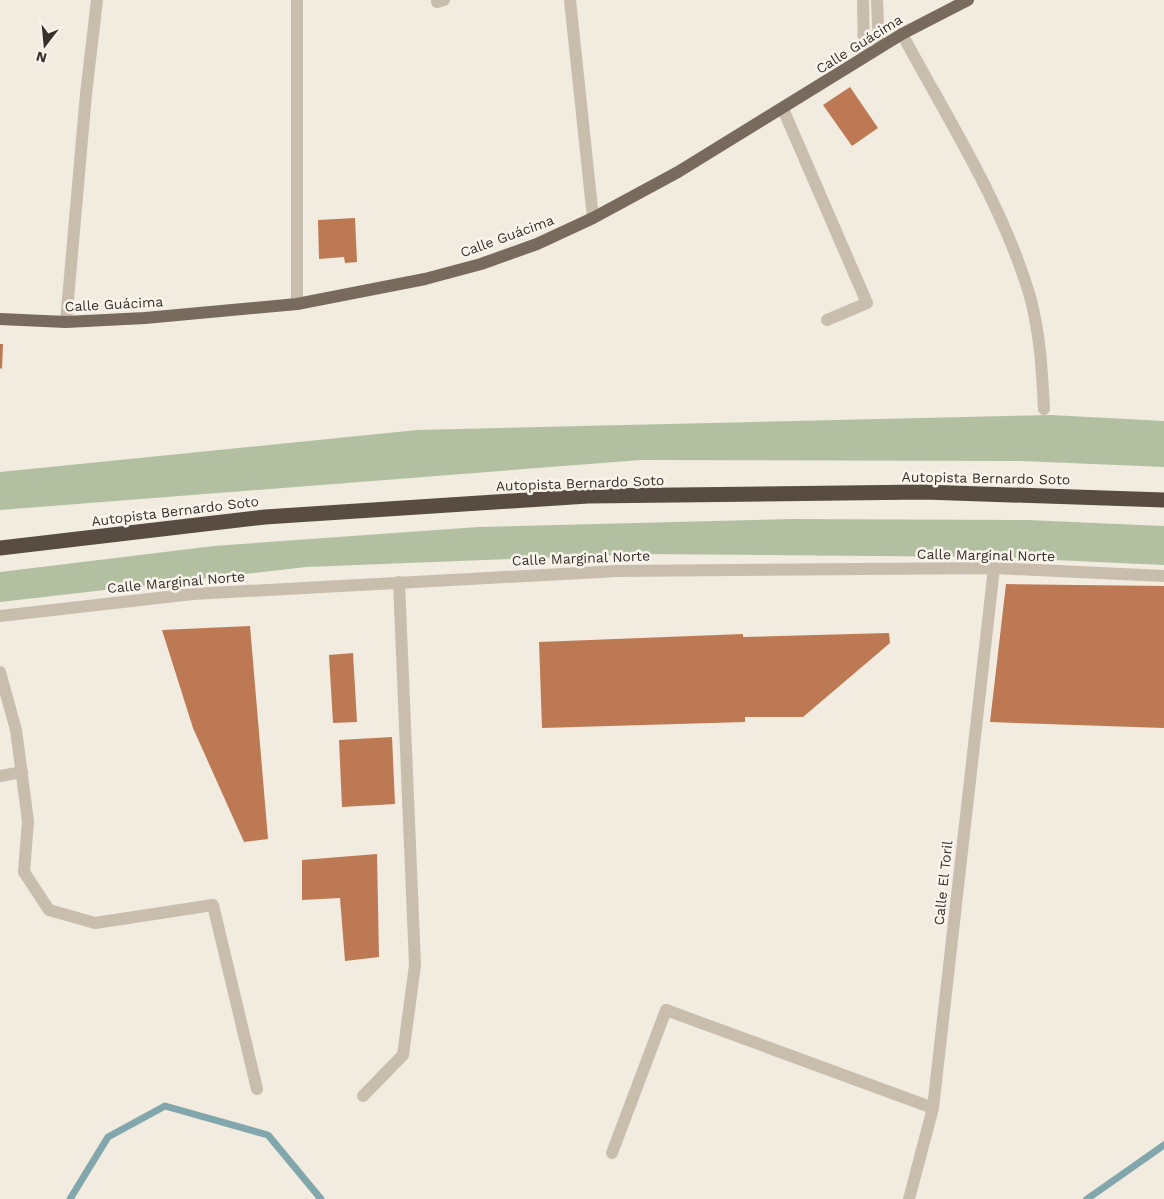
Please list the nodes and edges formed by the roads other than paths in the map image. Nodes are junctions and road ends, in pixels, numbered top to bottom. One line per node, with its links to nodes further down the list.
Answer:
1 (97, 0): 15 (street)
2 (297, 0): 12 (street)
3 (570, 0): 11 (street)
4 (863, 0): 9 (street)
5 (877, 0): 8 (street)
6 (968, 0): 7 (main road, Calle Guácima)
7 (902, 34): 8 (main road, Calle Guácima); 16 (street)
8 (880, 48): 9 (main road, Calle Guácima)
9 (864, 57): 10 (main road, Calle Guácima)
10 (783, 109): 11 (main road, Calle Guácima); 14 (street)
11 (593, 218): 12 (main road, Calle Guácima)
12 (297, 304): 15 (main road, Calle Guácima)
13 (0, 319): 15 (main road, Calle Guácima)
14 (828, 320)
15 (66, 322)
16 (1044, 410)
17 (1164, 500): 18 (highway, Autopista Bernardo Soto)
18 (0, 548)
19 (994, 568): 20 (street, Calle Marginal Norte); 21 (street, Calle Marginal Norte); 28 (street, Calle El Toril)
20 (1164, 576)
21 (399, 582): 22 (street, Calle Marginal Norte); 27 (street)
22 (0, 616)
23 (0, 672): 24 (street)
24 (22, 772): 25 (street); 26 (street)
25 (0, 776)
26 (257, 1089)
27 (363, 1096)
28 (933, 1108): 29 (street); 30 (street, Calle El Toril)
29 (612, 1153)
30 (909, 1199)

